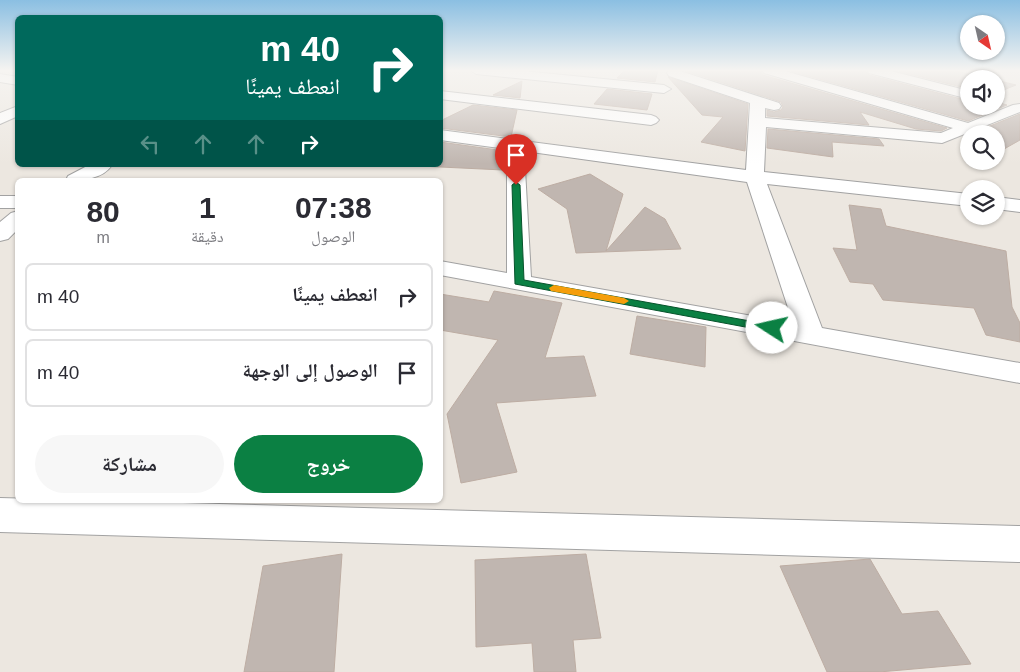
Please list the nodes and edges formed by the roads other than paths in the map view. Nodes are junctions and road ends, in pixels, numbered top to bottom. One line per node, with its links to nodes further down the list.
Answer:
1 (494, 101): 10 (street)
2 (659, 101): 10 (street)
3 (757, 101): 11 (street)
4 (761, 101): 14 (street)
5 (877, 101): 12 (street)
6 (1005, 104): 7 (street)
7 (1019, 108): 13 (street)
8 (15, 112): 9 (street)
9 (0, 119)
10 (651, 120): 18 (street)
11 (758, 122): 14 (street); 20 (street)
12 (960, 125)
13 (976, 125)
14 (850, 131): 15 (street)
15 (960, 131)
16 (443, 135): 17 (street)
17 (514, 146): 18 (street); 30 (street)
18 (644, 147): 20 (street)
19 (99, 167): 21 (street)
20 (755, 177): 22 (street); 31 (street)
21 (79, 178)
22 (960, 199)
23 (0, 202): 24 (street)
24 (15, 202)
25 (1005, 204): 26 (street)
26 (1020, 206)
27 (15, 221): 28 (street)
28 (0, 234)
29 (443, 269): 30 (street)
30 (519, 282): 31 (street)
31 (811, 335): 32 (street)
32 (1020, 373)
33 (0, 515): 34 (street)
34 (1020, 544)

